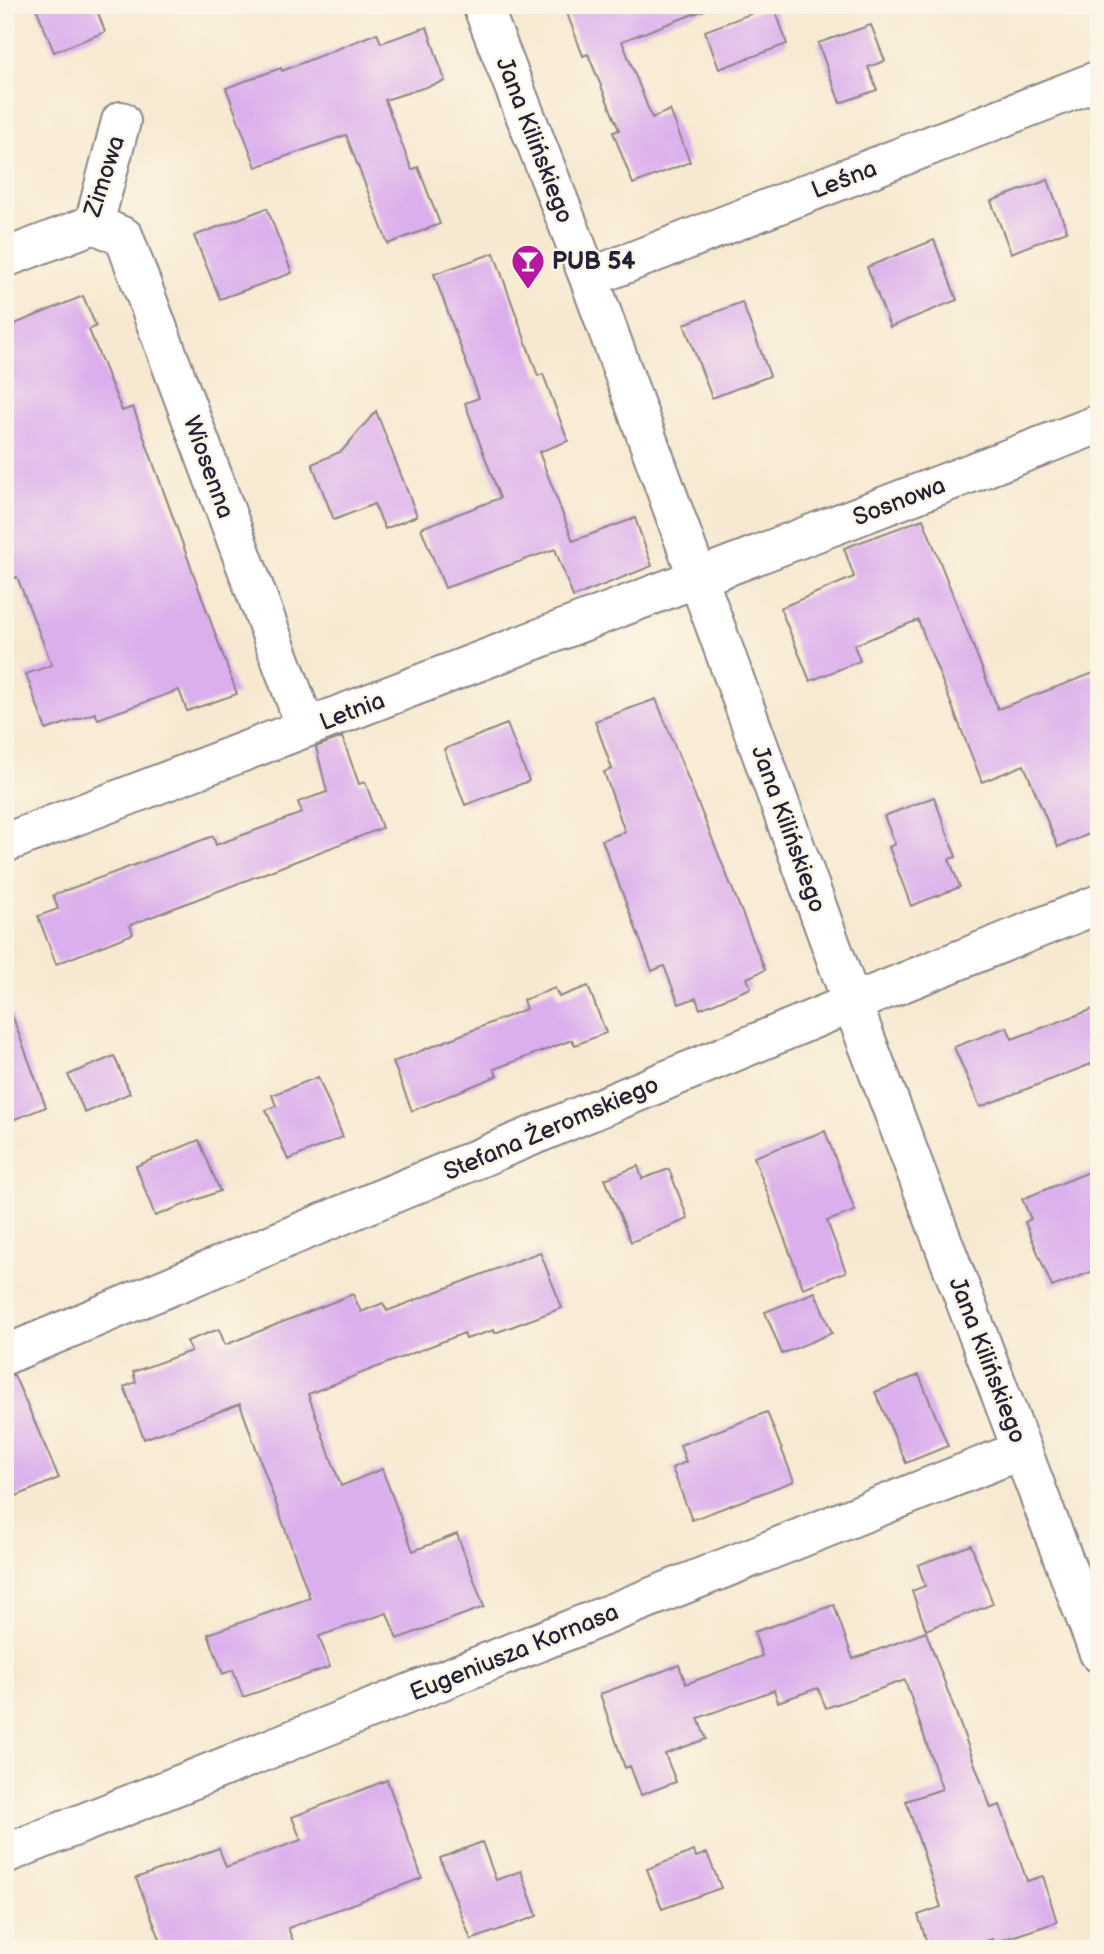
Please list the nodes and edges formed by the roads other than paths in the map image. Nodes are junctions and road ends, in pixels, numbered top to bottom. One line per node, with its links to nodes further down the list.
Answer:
1 (482, 5): 6 (street, Jana Kilińskiego)
2 (1099, 80): 6 (street, Leśna)
3 (121, 121): 4 (street, Zimowa)
4 (94, 223): 5 (street, Zimowa); 9 (street, Wiosenna)
5 (5, 258)
6 (589, 278): 8 (street, Jana Kilińskiego)
7 (1099, 424): 8 (street, Sosnowa)
8 (699, 578): 9 (street, Letnia); 12 (street, Jana Kilińskiego)
9 (306, 729): 10 (street, Letnia)
10 (5, 843)
11 (1099, 904): 12 (street, Stefana Żeromskiego)
12 (852, 1003): 13 (street, Stefana Żeromskiego); 14 (street, Jana Kilińskiego)
13 (5, 1355)
14 (1022, 1450): 15 (street, Jana Kilińskiego); 16 (street, Eugeniusza Kornasa)
15 (1099, 1653)
16 (5, 1853)

